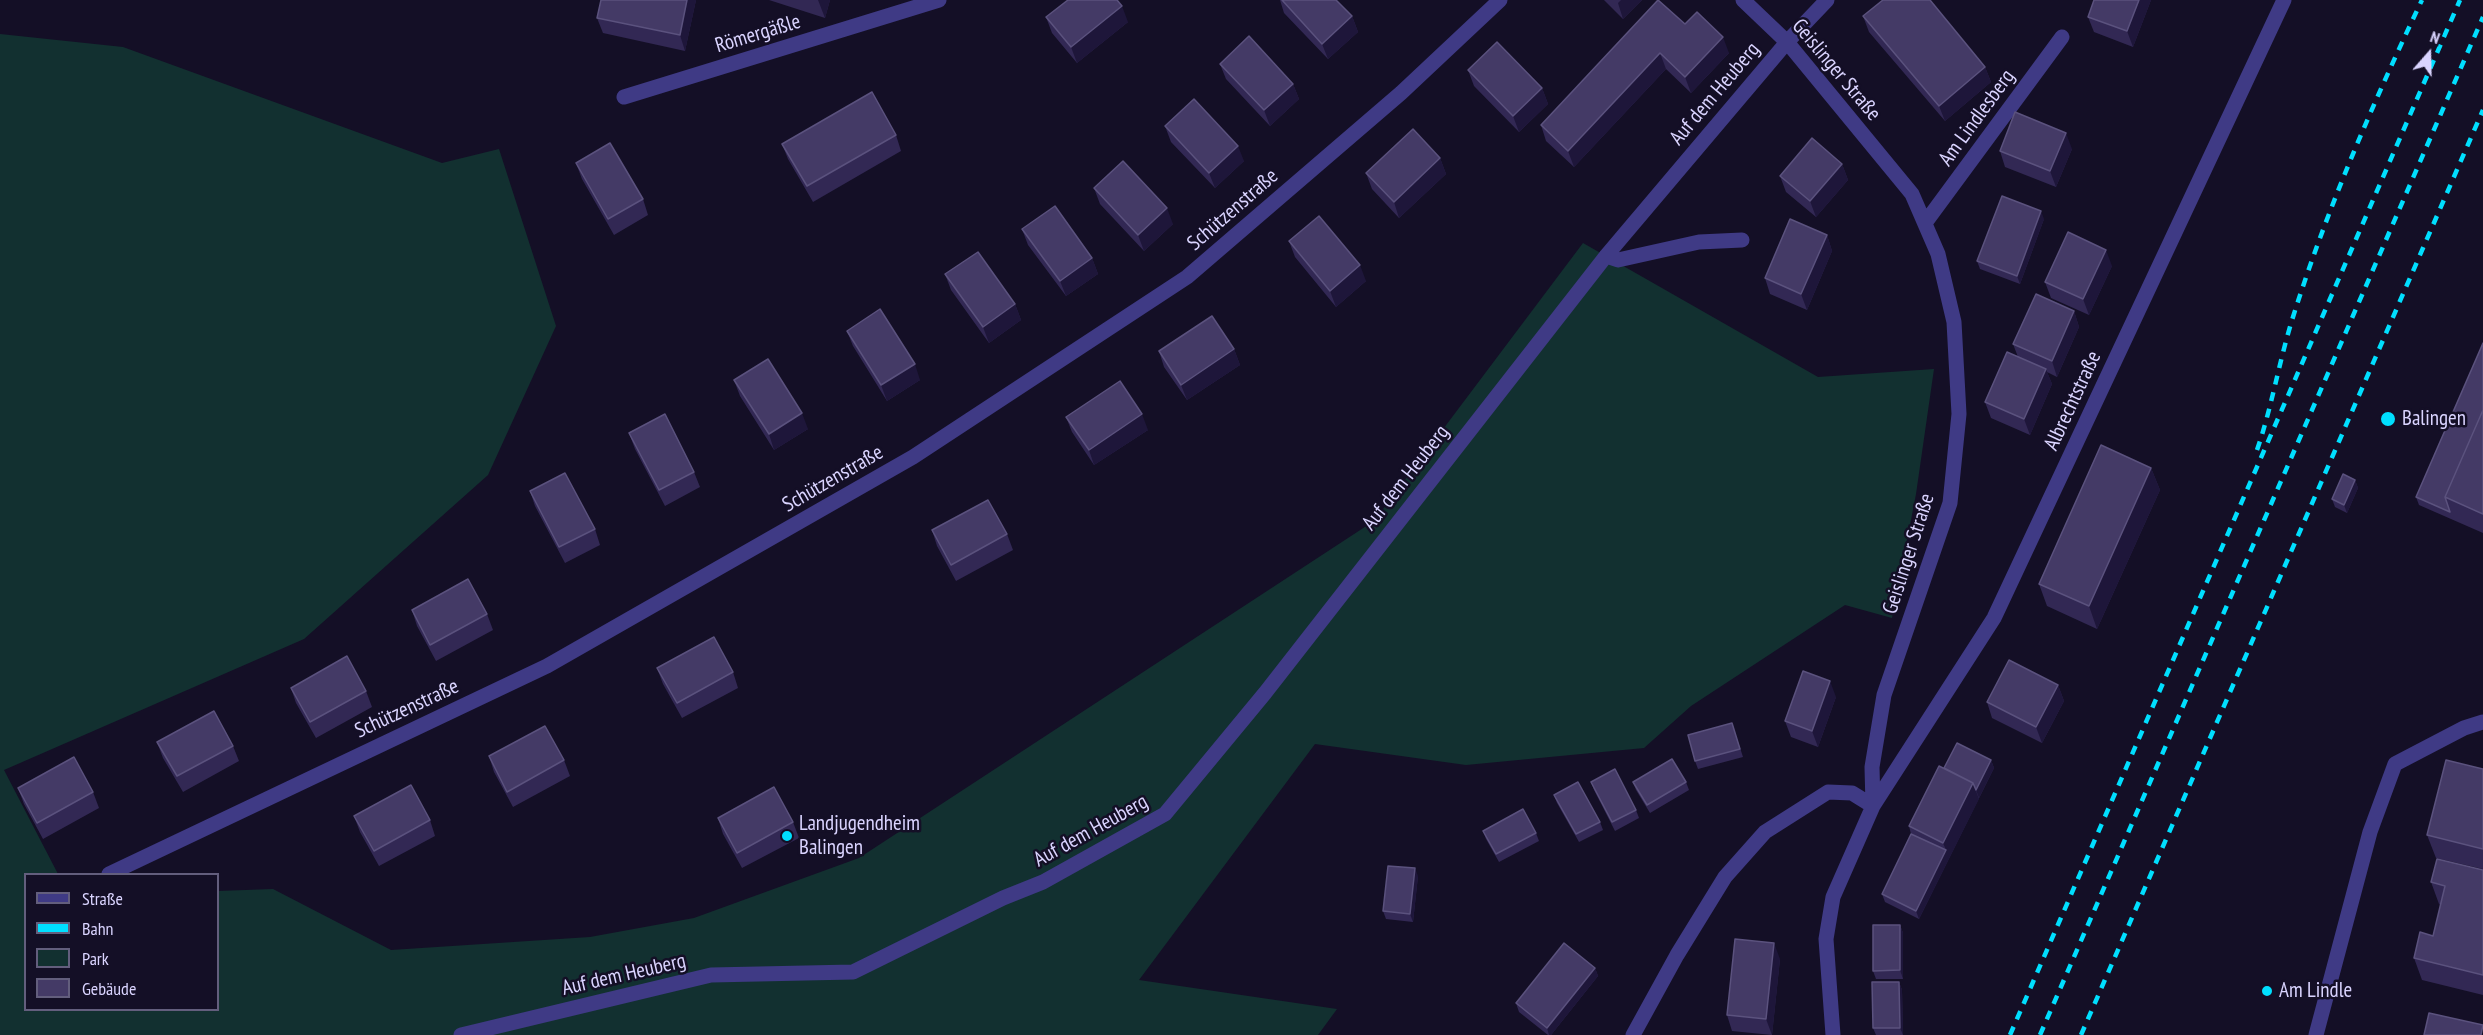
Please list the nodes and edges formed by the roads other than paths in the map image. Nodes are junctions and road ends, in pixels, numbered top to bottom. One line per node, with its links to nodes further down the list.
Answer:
1 (939, 0): 8 (street, Römergäßle)
2 (1500, 0): 14 (street, Schützenstraße)
3 (1743, 0): 7 (street, Geislinger Straße)
4 (1827, 0): 7 (street, Auf dem Heuberg)
5 (2284, 0): 13 (street, Albrechtstraße)
6 (2062, 37): 9 (street, Am Lindlesberg)
7 (1787, 42): 9 (street, Geislinger Straße); 11 (street, Auf dem Heuberg)
8 (624, 97)
9 (1925, 223): 13 (street, Geislinger Straße)
10 (1742, 240): 11 (street)
11 (1606, 256): 15 (street, Auf dem Heuberg)
12 (2483, 722): 18 (street)
13 (1873, 806): 16 (street); 17 (street, Geislinger Straße)
14 (111, 873)
15 (460, 1035)
16 (1633, 1035)
17 (1833, 1035)
18 (2316, 1035)

